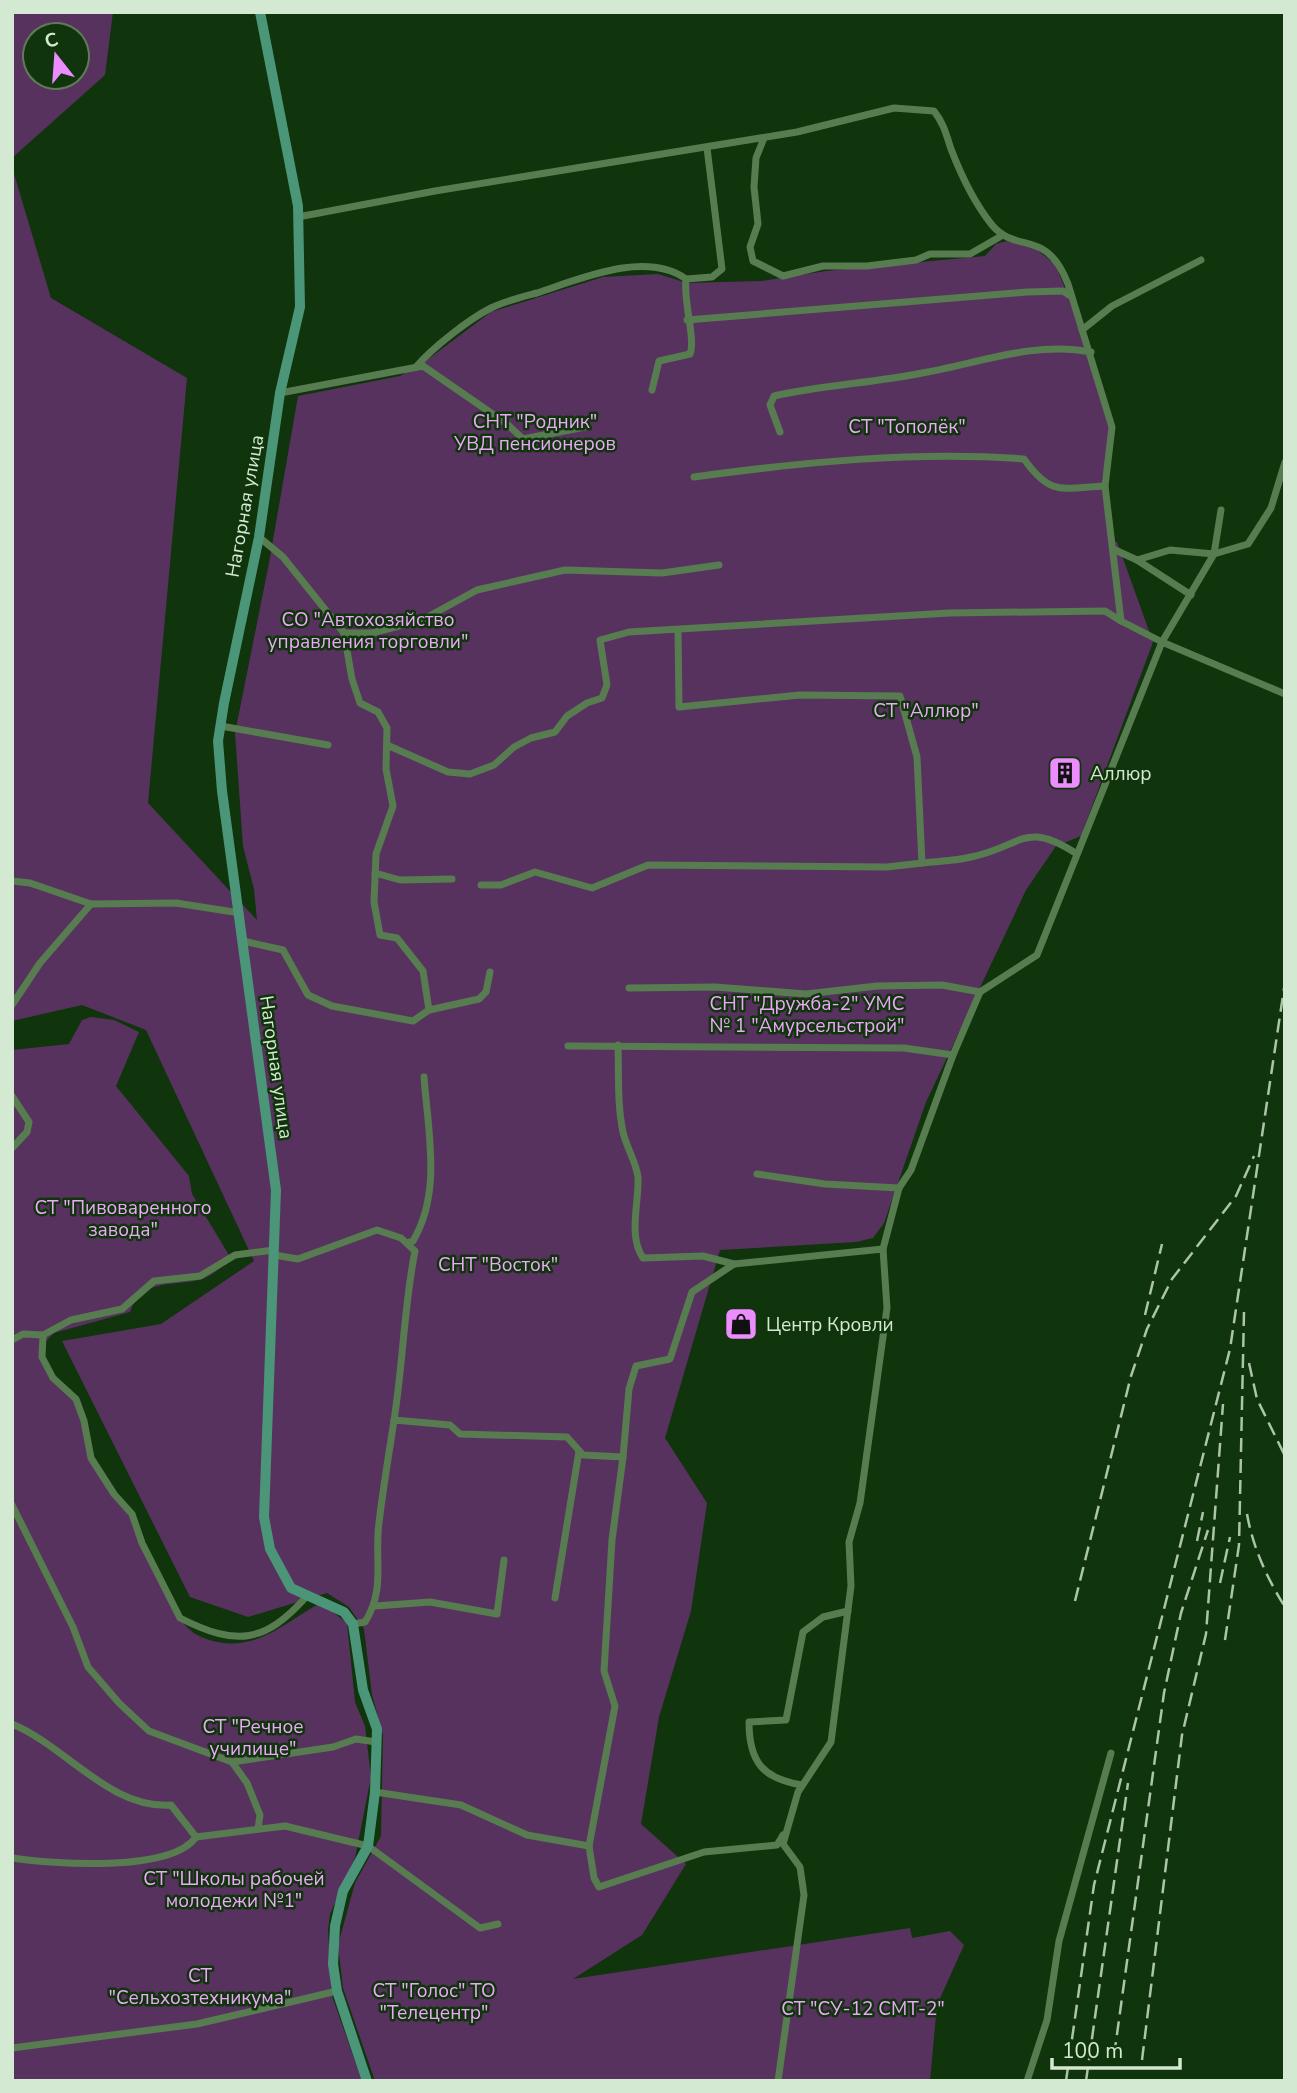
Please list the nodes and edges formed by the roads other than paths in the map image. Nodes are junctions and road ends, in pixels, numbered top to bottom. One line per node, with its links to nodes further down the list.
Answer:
1 (260, 12): 4 (street, Нагорная улица)
2 (764, 138): 3 (street); 5 (street); 5 (street)
3 (707, 148): 4 (street); 7 (street)
4 (299, 217): 14 (street, Нагорная улица)
5 (1003, 235): 8 (street)
6 (1201, 260): 10 (street)
7 (686, 279): 9 (street); 12 (street)
8 (1069, 295): 9 (street); 10 (street)
9 (687, 320): 13 (street)
10 (1082, 330): 11 (street)
11 (1091, 352): 16 (street); 19 (street)
12 (416, 367): 14 (street); 15 (street)
13 (652, 390)
14 (280, 393): 21 (street, Нагорная улица)
15 (585, 427)
16 (780, 432)
17 (1285, 462): 23 (street)
18 (694, 477): 19 (street)
19 (1105, 486): 22 (street)
20 (1220, 510): 23 (street)
21 (259, 537): 29 (street); 32 (street, Нагорная улица)
22 (1113, 549): 24 (street); 27 (street)
23 (1214, 554): 24 (street); 26 (street)
24 (1137, 560): 26 (street)
25 (719, 565): 29 (street)
26 (1191, 595): 30 (street)
27 (1121, 621): 28 (street); 30 (street)
28 (678, 630): 34 (street); 36 (street)
29 (344, 633): 34 (street)
30 (1162, 642): 31 (street); 35 (street)
31 (1285, 694)
32 (220, 726): 33 (street); 42 (street, Нагорная улица)
33 (328, 745)
34 (387, 745): 37 (street)
35 (1077, 854): 36 (street); 46 (street)
36 (922, 863): 40 (street)
37 (375, 873): 38 (street); 48 (street)
38 (452, 878)
39 (12, 881): 41 (street)
40 (481, 885)
41 (90, 904): 42 (street); 47 (street)
42 (240, 913): 43 (street, Нагорная улица)
43 (243, 941): 48 (street); 59 (street, Нагорная улица)
44 (490, 972): 48 (street)
45 (629, 988): 46 (street)
46 (980, 992): 51 (street)
47 (12, 1004)
48 (429, 1010)
49 (618, 1045): 50 (street); 51 (street); 60 (street)
50 (568, 1046)
51 (953, 1055): 56 (street)
52 (424, 1077): 57 (street)
53 (12, 1096): 54 (street)
54 (12, 1148)
55 (757, 1174): 56 (street)
56 (899, 1188): 58 (street)
57 (407, 1243): 59 (street); 63 (street)
58 (883, 1249): 60 (street); 71 (street)
59 (274, 1253): 61 (street); 68 (street, Нагорная улица)
60 (734, 1264): 65 (street)
61 (43, 1335): 62 (street); 68 (street)
62 (12, 1340)
63 (394, 1420): 64 (street); 70 (street)
64 (579, 1451): 65 (street); 69 (street)
65 (623, 1457): 83 (street)
66 (12, 1505): 76 (street)
67 (504, 1560): 70 (street)
68 (307, 1596): 72 (street, Нагорная улица)
69 (555, 1598)
70 (375, 1606): 72 (street)
71 (848, 1611): 77 (street); 77 (street)
72 (353, 1624): 74 (street)
73 (12, 1724): 81 (street)
74 (376, 1742): 76 (street); 78 (street)
75 (1111, 1753): 90 (street)
76 (232, 1762): 79 (street)
77 (802, 1786): 80 (street)
78 (375, 1792): 82 (street); 83 (street)
79 (258, 1829): 81 (street); 82 (street)
80 (787, 1829): 83 (street); 89 (street)
81 (195, 1837): 84 (street)
82 (368, 1846): 85 (street); 86 (street)
83 (589, 1846)
84 (12, 1858)
85 (498, 1924)
86 (337, 1991): 87 (street); 88 (street)
87 (12, 2048)
88 (367, 2081)
89 (778, 2081)
90 (1027, 2081)

